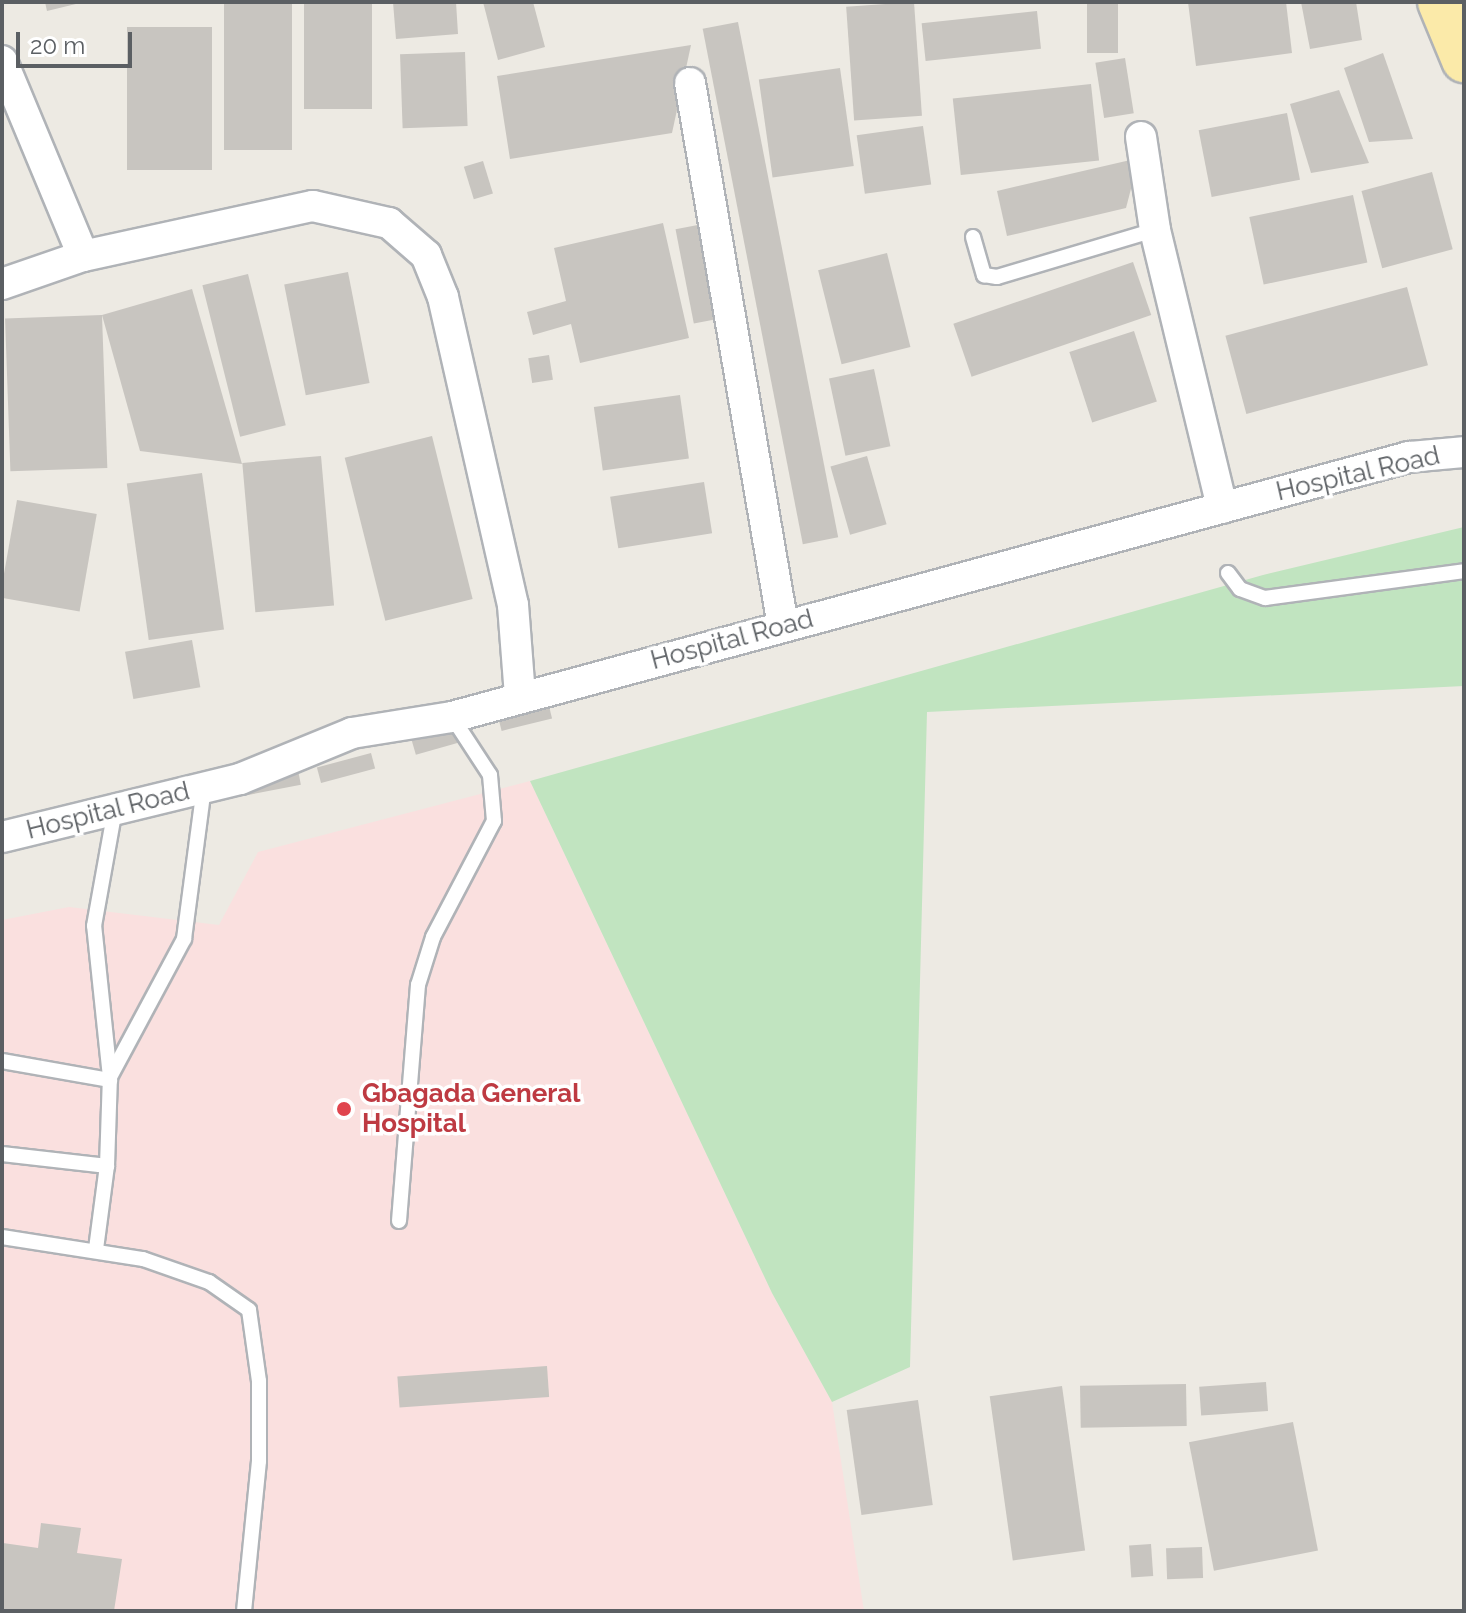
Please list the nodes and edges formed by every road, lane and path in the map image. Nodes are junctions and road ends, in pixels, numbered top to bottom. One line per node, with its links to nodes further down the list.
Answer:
1 (2, 61): 6 (street)
2 (690, 83): 12 (street)
3 (1141, 137): 4 (street)
4 (1155, 230): 5 (lane); 9 (street)
5 (973, 237)
6 (83, 256): 7 (street); 13 (street)
7 (2, 284)
8 (1464, 452): 9 (street, Hospital Road)
9 (1222, 508): 12 (street, Hospital Road)
10 (1464, 571): 11 (lane)
11 (1228, 573)
12 (783, 626): 13 (street, Hospital Road)
13 (520, 697): 14 (street, Hospital Road)
14 (452, 717): 15 (street, Hospital Road); 22 (lane)
15 (204, 788): 16 (street, Hospital Road); 19 (lane)
16 (115, 808): 17 (street, Hospital Road); 19 (lane)
17 (2, 837)
18 (2, 1061): 19 (lane)
19 (110, 1079): 21 (lane)
20 (2, 1154): 21 (lane)
21 (107, 1166): 24 (lane)
22 (399, 1221)
23 (2, 1237): 24 (lane)
24 (96, 1249): 25 (lane)
25 (244, 1611)

